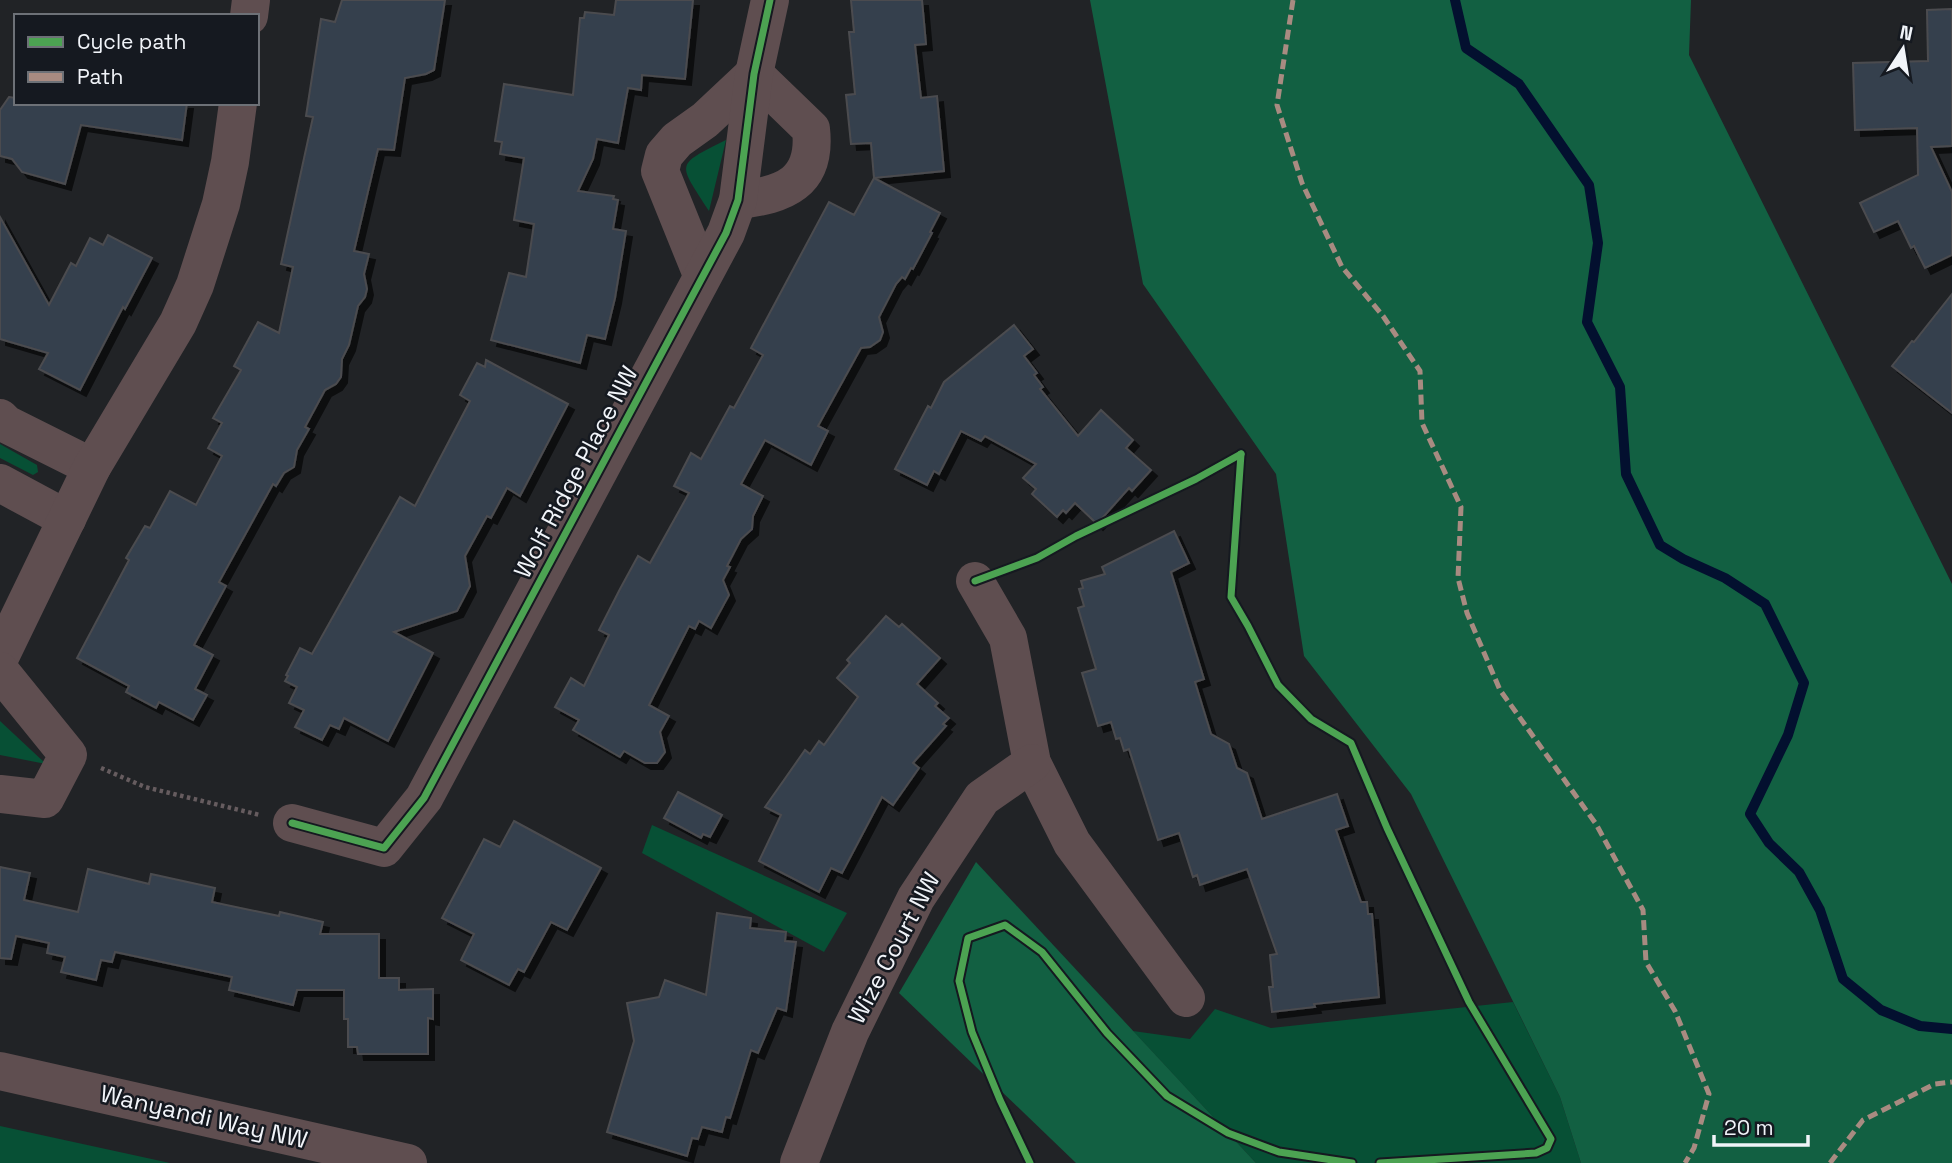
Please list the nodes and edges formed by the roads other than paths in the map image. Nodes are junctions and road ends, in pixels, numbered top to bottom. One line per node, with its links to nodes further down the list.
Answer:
1 (770, 0): 2 (street, Wolf Ridge Place NW)
2 (754, 74): 4 (street, Wolf Ridge Place NW); 4 (street); 5 (street)
3 (238, 105): 7 (street)
4 (738, 200): 5 (street, Wolf Ridge Place NW)
5 (702, 275): 15 (street, Wolf Ridge Place NW)
6 (0, 418): 7 (street)
7 (92, 467): 9 (street)
8 (0, 483): 9 (street)
9 (67, 519): 11 (street)
10 (975, 581): 13 (street)
11 (0, 657)
12 (0, 671): 14 (street)
13 (1032, 763): 16 (street); 19 (street, Wize Court NW)
14 (0, 794)
15 (292, 823)
16 (1186, 998)
17 (0, 1071): 18 (street, Wanyandi Way NW)
18 (408, 1163)
19 (799, 1163)

